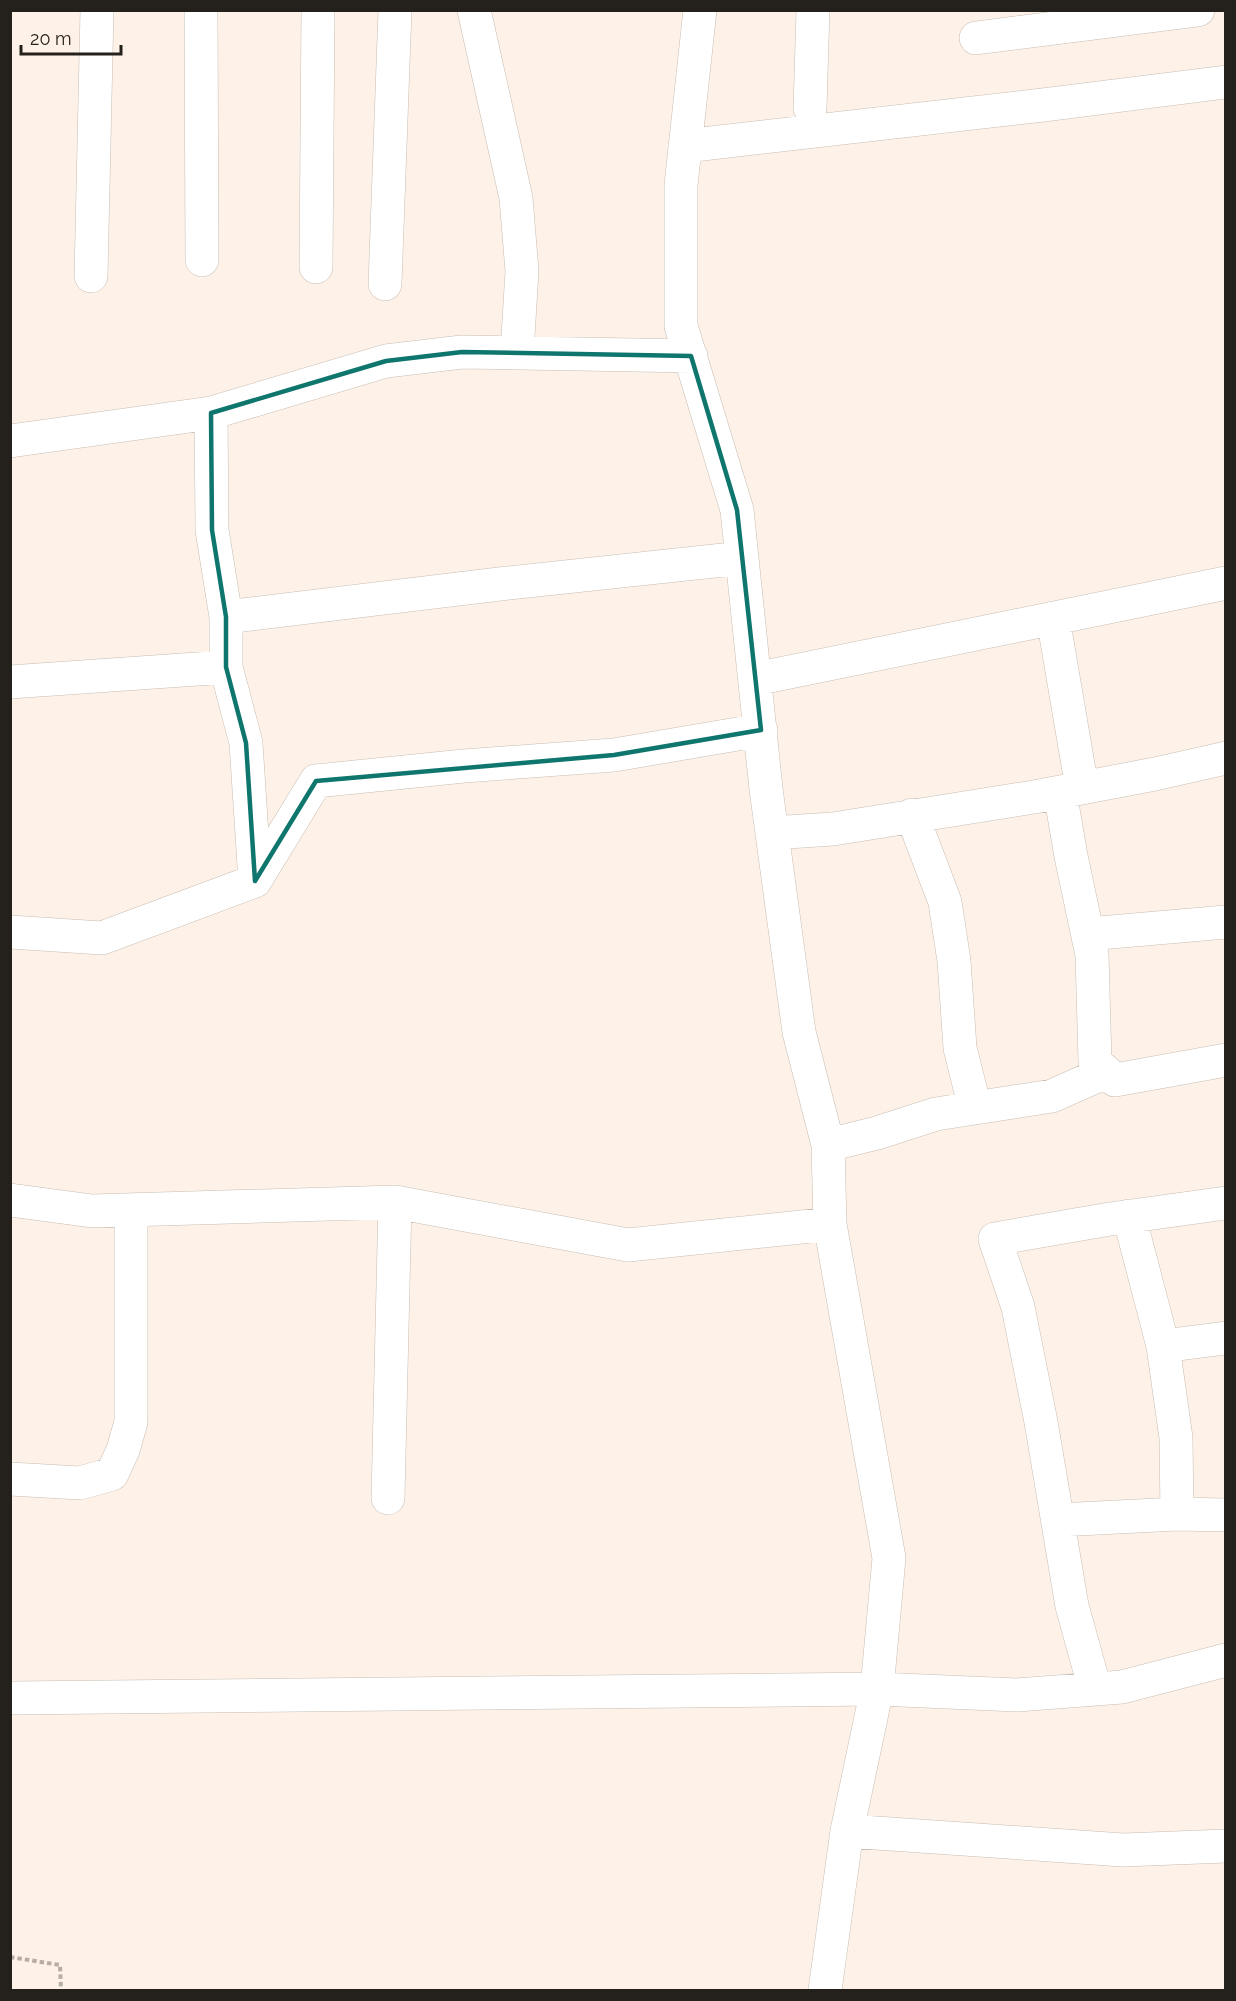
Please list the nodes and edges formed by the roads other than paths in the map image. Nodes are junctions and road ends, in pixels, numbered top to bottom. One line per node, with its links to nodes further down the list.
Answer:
1 (97, 10): 15 (street)
2 (201, 10): 13 (street)
3 (318, 10): 14 (street)
4 (395, 10): 16 (street)
5 (474, 10): 17 (street)
6 (700, 10): 12 (street)
7 (813, 10): 11 (street)
8 (1198, 10): 9 (street)
9 (976, 38)
10 (1226, 82): 12 (street)
11 (810, 108)
12 (685, 146): 18 (street)
13 (202, 260)
14 (316, 267)
15 (90, 276)
16 (385, 284)
17 (517, 353): 18 (street); 19 (street)
18 (691, 356): 21 (street)
19 (211, 413): 20 (street); 23 (street)
20 (10, 441)
21 (742, 558): 23 (street); 26 (street)
22 (1226, 583): 24 (street)
23 (226, 617): 25 (street)
24 (1053, 618): 26 (street); 30 (street)
25 (226, 667): 27 (street); 33 (street)
26 (755, 679): 28 (street)
27 (10, 682)
28 (761, 730): 32 (street); 33 (street)
29 (1226, 758): 30 (street)
30 (1071, 790): 31 (street); 36 (street)
31 (912, 815): 32 (street); 39 (street)
32 (772, 833): 40 (street)
33 (255, 881): 35 (street)
34 (1226, 922): 36 (street)
35 (10, 932)
36 (1088, 934): 38 (street)
37 (1226, 1060): 38 (street)
38 (1106, 1072): 39 (street)
39 (975, 1108): 40 (street)
40 (828, 1145): 46 (street)
41 (10, 1200): 44 (street)
42 (394, 1202): 44 (street); 46 (street); 50 (street)
43 (1226, 1203): 45 (street)
44 (131, 1210): 49 (street)
45 (1129, 1216): 48 (street); 53 (street)
46 (830, 1224): 55 (street)
47 (1226, 1338): 48 (street)
48 (1163, 1346): 51 (street)
49 (10, 1479)
50 (388, 1498)
51 (1177, 1514): 52 (street); 53 (street)
52 (1226, 1515)
53 (1058, 1520): 56 (street)
54 (1226, 1660): 56 (street)
55 (877, 1689): 56 (street); 57 (street); 58 (street)
56 (1095, 1689)
57 (10, 1698)
58 (847, 1831): 59 (street); 60 (street)
59 (1226, 1846)
60 (825, 1990)

